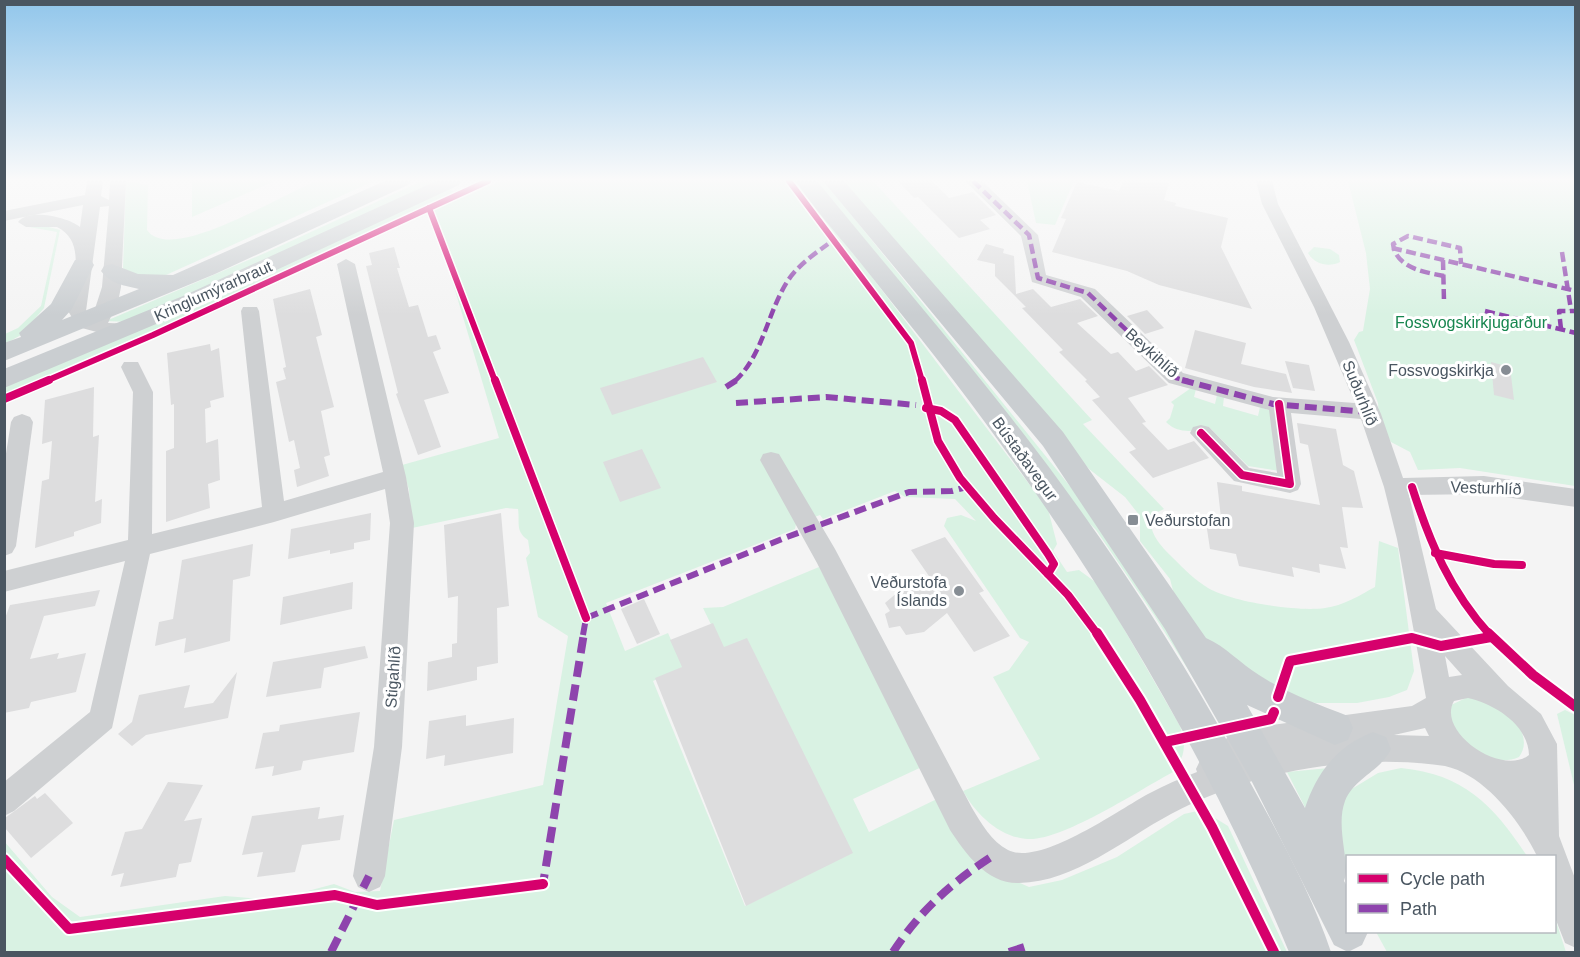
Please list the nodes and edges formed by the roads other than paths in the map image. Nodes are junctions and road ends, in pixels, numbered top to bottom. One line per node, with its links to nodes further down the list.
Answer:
1 (68, 226): 10 (street)
2 (89, 226): 10 (street)
3 (116, 226): 13 (street)
4 (299, 226): 12 (main road, Kringlumýrarbraut)
5 (356, 226): 16 (main road, Kringlumýrarbraut)
6 (842, 226): 42 (main road, Bústaðavegur)
7 (871, 226): 34 (main road, Bústaðavegur)
8 (1019, 226): 21 (street, Beykihlíð)
9 (1281, 226): 22 (street, Suðurhlíð)
10 (84, 256): 15 (street); 17 (main road)
11 (346, 264): 26 (street, Stigahlíð)
12 (207, 269): 13 (main road); 15 (main road, Kringlumýrarbraut)
13 (112, 271): 15 (street)
14 (250, 311): 29 (street)
15 (94, 319): 16 (street); 17 (main road, Kringlumýrarbraut); 18 (street)
16 (130, 328): 18 (main road, Kringlumýrarbraut)
17 (4, 352)
18 (68, 354): 20 (main road, Kringlumýrarbraut)
19 (131, 367): 31 (street)
20 (4, 379)
21 (1279, 404): 22 (street, Beykihlíð); 24 (street)
22 (1368, 412): 27 (street, Suðurhlíð)
23 (22, 422): 30 (street)
24 (1201, 433)
25 (771, 460): 42 (street)
26 (395, 477): 29 (street); 46 (street, Stigahlíð)
27 (1395, 487): 28 (street, Vesturhlíð); 33 (street, Suðurhlíð)
28 (1575, 498)
29 (274, 513): 31 (street)
30 (4, 546)
31 (140, 547): 32 (street); 43 (street)
32 (4, 582)
33 (1426, 616): 35 (street, Suðurhlíð); 36 (street, Suðurhlíð)
34 (1176, 619): 37 (main road); 39 (main road, Bústaðavegur)
35 (1509, 702): 36 (street); 41 (street)
36 (1437, 703): 37 (street); 40 (street)
37 (1335, 728): 39 (street)
38 (1373, 749): 39 (street); 40 (street); 47 (main road)
39 (1256, 752): 42 (street); 47 (main road, Bústaðavegur)
40 (1473, 763): 41 (street); 44 (street)
41 (1541, 763): 44 (street)
42 (1214, 773): 50 (main road, Bústaðavegur)
43 (4, 801)
44 (1550, 851)
45 (1556, 870): 48 (street)
46 (369, 876)
47 (1344, 924)
48 (1575, 932)
49 (1348, 933): 51 (main road, Bústaðavegur)
50 (1310, 952)
51 (1357, 952)

